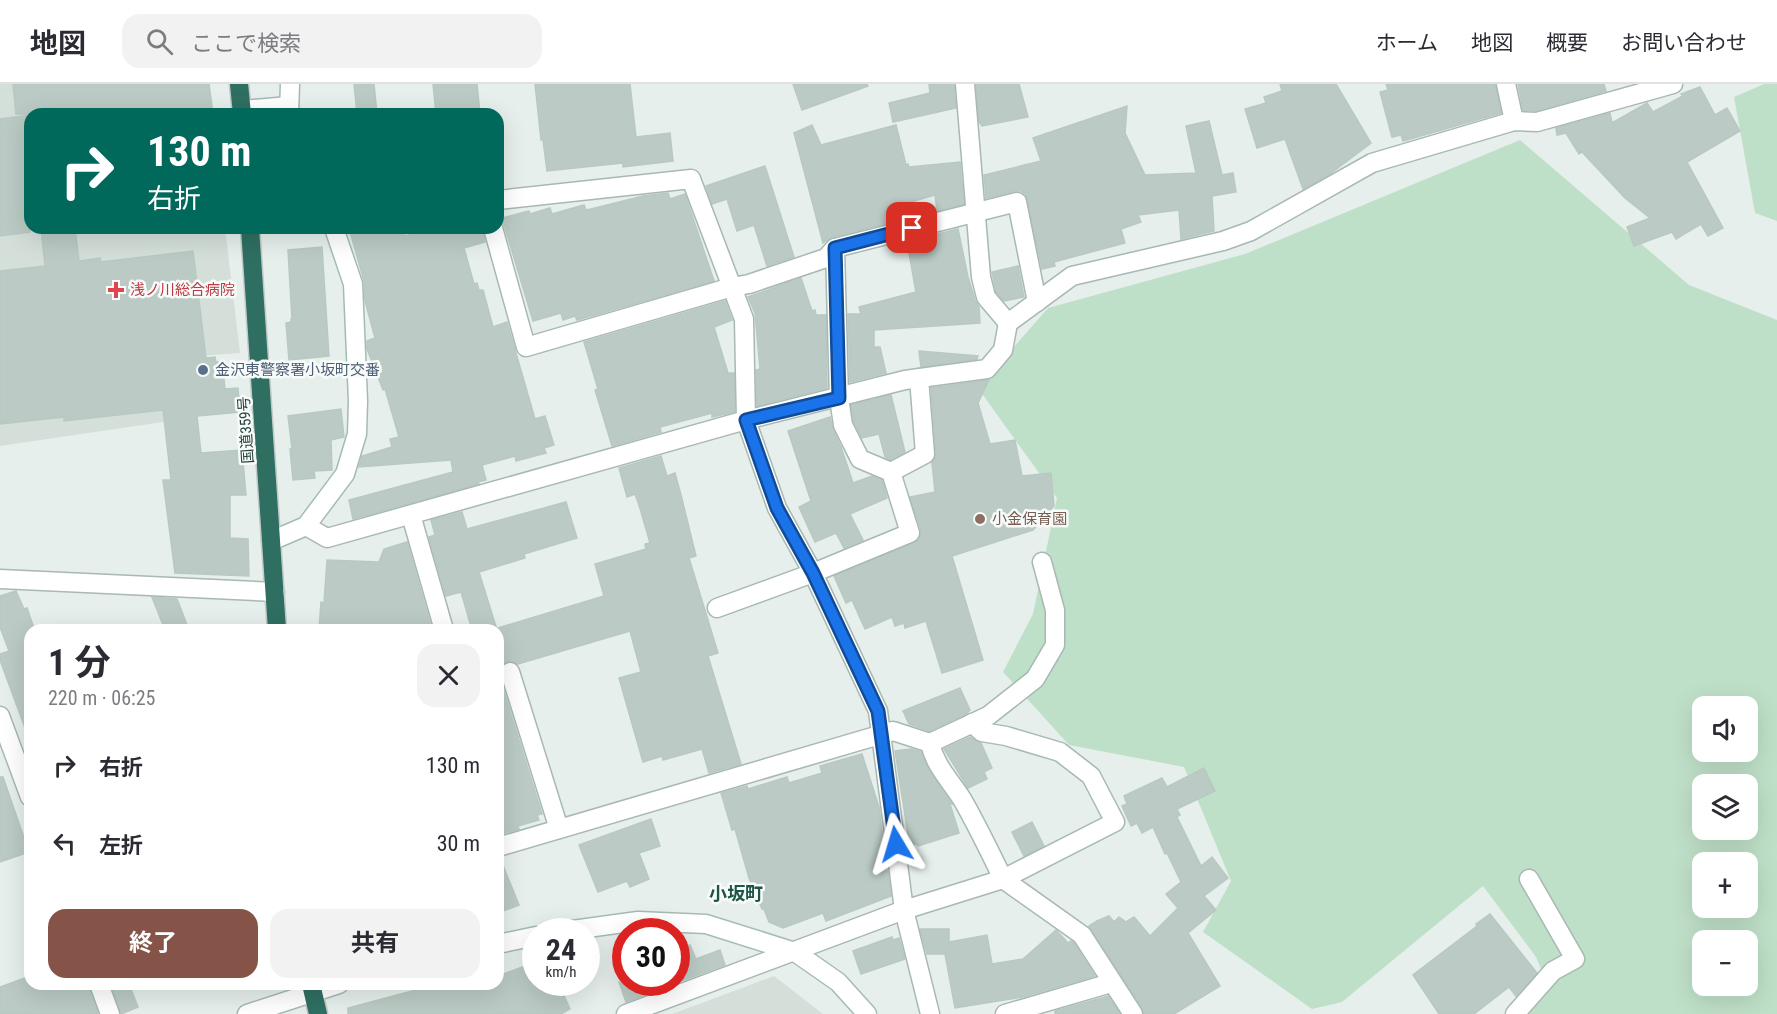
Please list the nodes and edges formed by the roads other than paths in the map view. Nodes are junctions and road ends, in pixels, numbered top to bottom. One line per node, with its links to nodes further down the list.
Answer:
1 (239, 84): 6 (highway)
2 (291, 84): 7 (street)
3 (965, 84): 10 (street)
4 (1506, 84): 8 (street)
5 (1673, 84): 8 (street)
6 (242, 108)
7 (289, 108)
8 (1514, 121): 16 (street)
9 (504, 199): 15 (street)
10 (976, 213): 14 (street); 16 (street); 17 (street)
11 (250, 234): 24 (highway, 国道359号)
12 (336, 234): 23 (street)
13 (495, 234): 15 (street)
14 (835, 248): 15 (street); 19 (street)
15 (732, 287): 20 (street)
16 (1036, 302): 17 (street)
17 (1008, 323): 18 (street)
18 (919, 378): 19 (street); 21 (street)
19 (839, 398): 20 (street); 21 (street)
20 (746, 420): 22 (street); 26 (street)
21 (891, 472): 26 (street)
22 (411, 515): 23 (street); 31 (street)
23 (306, 526): 24 (street)
24 (272, 541): 28 (highway, 国道359号)
25 (1042, 562): 34 (street)
26 (813, 573): 29 (street); 35 (street)
27 (0, 579): 28 (street)
28 (274, 592): 30 (highway, 国道359号)
29 (717, 608)
30 (277, 624)
31 (442, 624)
32 (510, 672): 38 (street)
33 (0, 716): 37 (street)
34 (972, 723): 36 (street); 40 (street)
35 (882, 735): 36 (street); 38 (street); 42 (street)
36 (930, 743): 40 (street)
37 (24, 781)
38 (559, 829): 39 (street)
39 (504, 845)
40 (1003, 879): 42 (street); 47 (street)
41 (1529, 879): 60 (street)
42 (904, 910): 46 (street); 57 (street)
43 (600, 926): 46 (street)
44 (522, 939): 45 (street)
45 (504, 943)
46 (795, 952): 55 (street); 56 (street)
47 (1111, 983): 51 (street); 59 (street)
48 (101, 990): 52 (street)
49 (307, 990): 53 (street)
50 (312, 990): 54 (highway)
51 (1026, 1012): 58 (street)
52 (110, 1014)
53 (247, 1014)
54 (318, 1014)
55 (626, 1014)
56 (867, 1014)
57 (930, 1014)
58 (1005, 1014)
59 (1133, 1014)
60 (1515, 1014)

